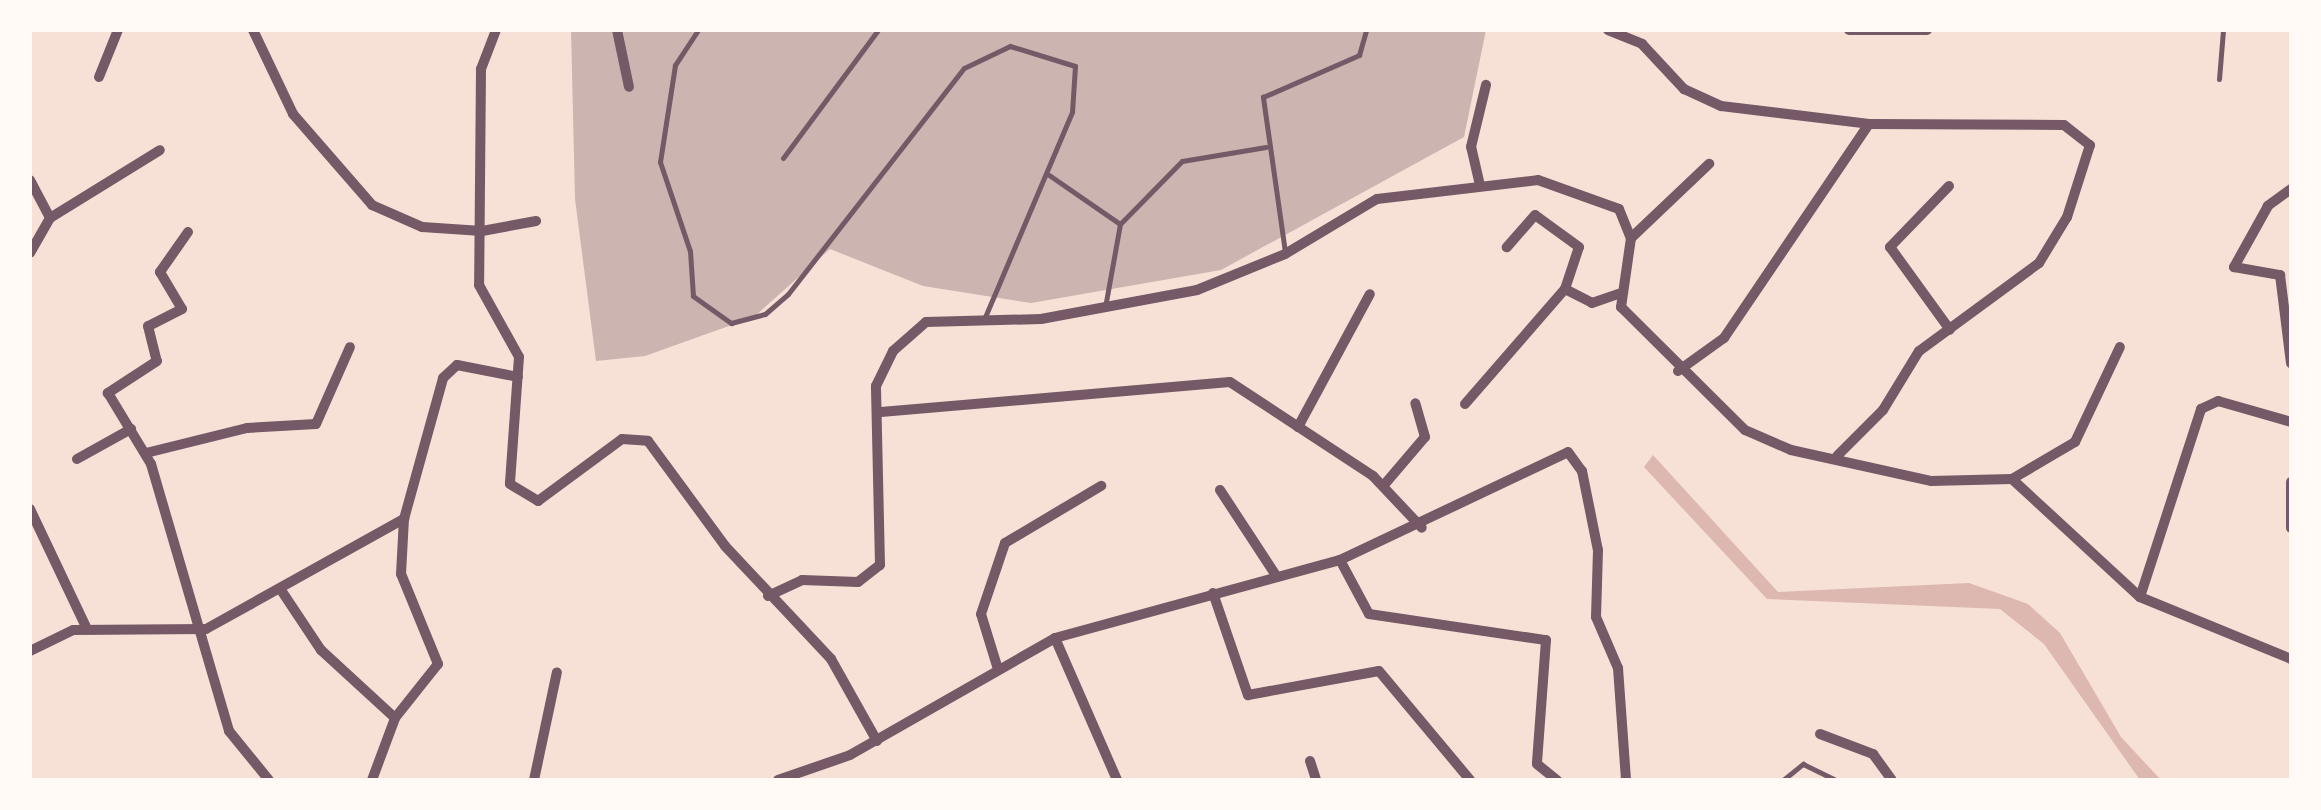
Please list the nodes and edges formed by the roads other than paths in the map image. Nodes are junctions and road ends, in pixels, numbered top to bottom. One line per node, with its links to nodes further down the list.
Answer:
1 (118, 30): 12 (street)
2 (254, 30): 30 (street)
3 (496, 30): 30 (street)
4 (618, 30): 15 (street)
5 (698, 30): 21 (lane)
6 (878, 30): 19 (lane)
7 (1366, 30): 17 (lane)
8 (1608, 30): 16 (street)
9 (1849, 30): 10 (street)
10 (1927, 30)
11 (2223, 30): 13 (lane)
12 (99, 78)
13 (2219, 79)
14 (1486, 86): 23 (street)
15 (628, 87)
16 (1869, 124): 40 (street); 44 (street)
17 (1266, 147): 28 (lane); 34 (lane)
18 (160, 150): 26 (street)
19 (783, 158)
20 (1709, 164): 31 (street)
21 (1049, 175): 28 (lane); 39 (lane)
22 (30, 180): 26 (street)
23 (1479, 181): 31 (street); 34 (street)
24 (1949, 186): 40 (street)
25 (2291, 189): 43 (street)
26 (50, 218): 33 (street)
27 (536, 221): 30 (street)
28 (1120, 224): 38 (lane)
29 (188, 232): 51 (street)
30 (482, 232): 45 (street)
31 (1631, 238): 37 (street)
32 (1507, 247): 35 (street)
33 (30, 254)
34 (1285, 254): 38 (street)
35 (1565, 290): 37 (street); 47 (street)
36 (1370, 294): 50 (street)
37 (1618, 294): 44 (street)
38 (1104, 310): 39 (street)
39 (984, 320): 48 (street)
40 (1950, 330): 53 (street)
41 (350, 347): 52 (street)
42 (2120, 347): 55 (street)
43 (2291, 363)
44 (1678, 371): 53 (street)
45 (518, 377): 61 (street); 68 (street)
46 (1416, 402): 57 (street)
47 (1465, 404)
48 (881, 412): 50 (street); 68 (street)
49 (2291, 422): 69 (street)
50 (1298, 427): 57 (street)
51 (131, 429): 52 (street); 54 (street)
52 (146, 452): 71 (street)
53 (1836, 456): 55 (street)
54 (77, 459)
55 (2012, 479): 69 (street)
56 (2291, 482): 63 (street)
57 (1384, 485): 62 (street)
58 (1102, 486): 75 (street)
59 (1220, 490): 65 (street)
60 (30, 509): 70 (street)
61 (404, 519): 66 (street); 77 (street)
62 (1422, 528): 64 (street); 89 (street)
63 (2291, 528)
64 (1340, 560): 65 (street); 88 (street)
65 (1278, 578): 67 (street)
66 (281, 590): 71 (street); 77 (street)
67 (1213, 592): 72 (street); 87 (street)
68 (768, 596): 79 (street)
69 (2140, 597): 74 (street)
70 (87, 629): 71 (street); 73 (street)
71 (206, 630): 81 (street)
72 (1054, 638): 75 (street); 85 (street)
73 (30, 651)
74 (2291, 660)
75 (997, 666): 79 (street)
76 (557, 672): 83 (street)
77 (394, 718): 82 (street)
78 (1820, 734): 92 (street)
79 (878, 741): 84 (street)
80 (1310, 761): 86 (street)
81 (269, 780)
82 (372, 780)
83 (534, 780)
84 (778, 780)
85 (1117, 780)
86 (1316, 780)
87 (1470, 780)
88 (1557, 780)
89 (1626, 780)
90 (1783, 780): 91 (lane)
91 (1836, 780)
92 (1892, 780)

